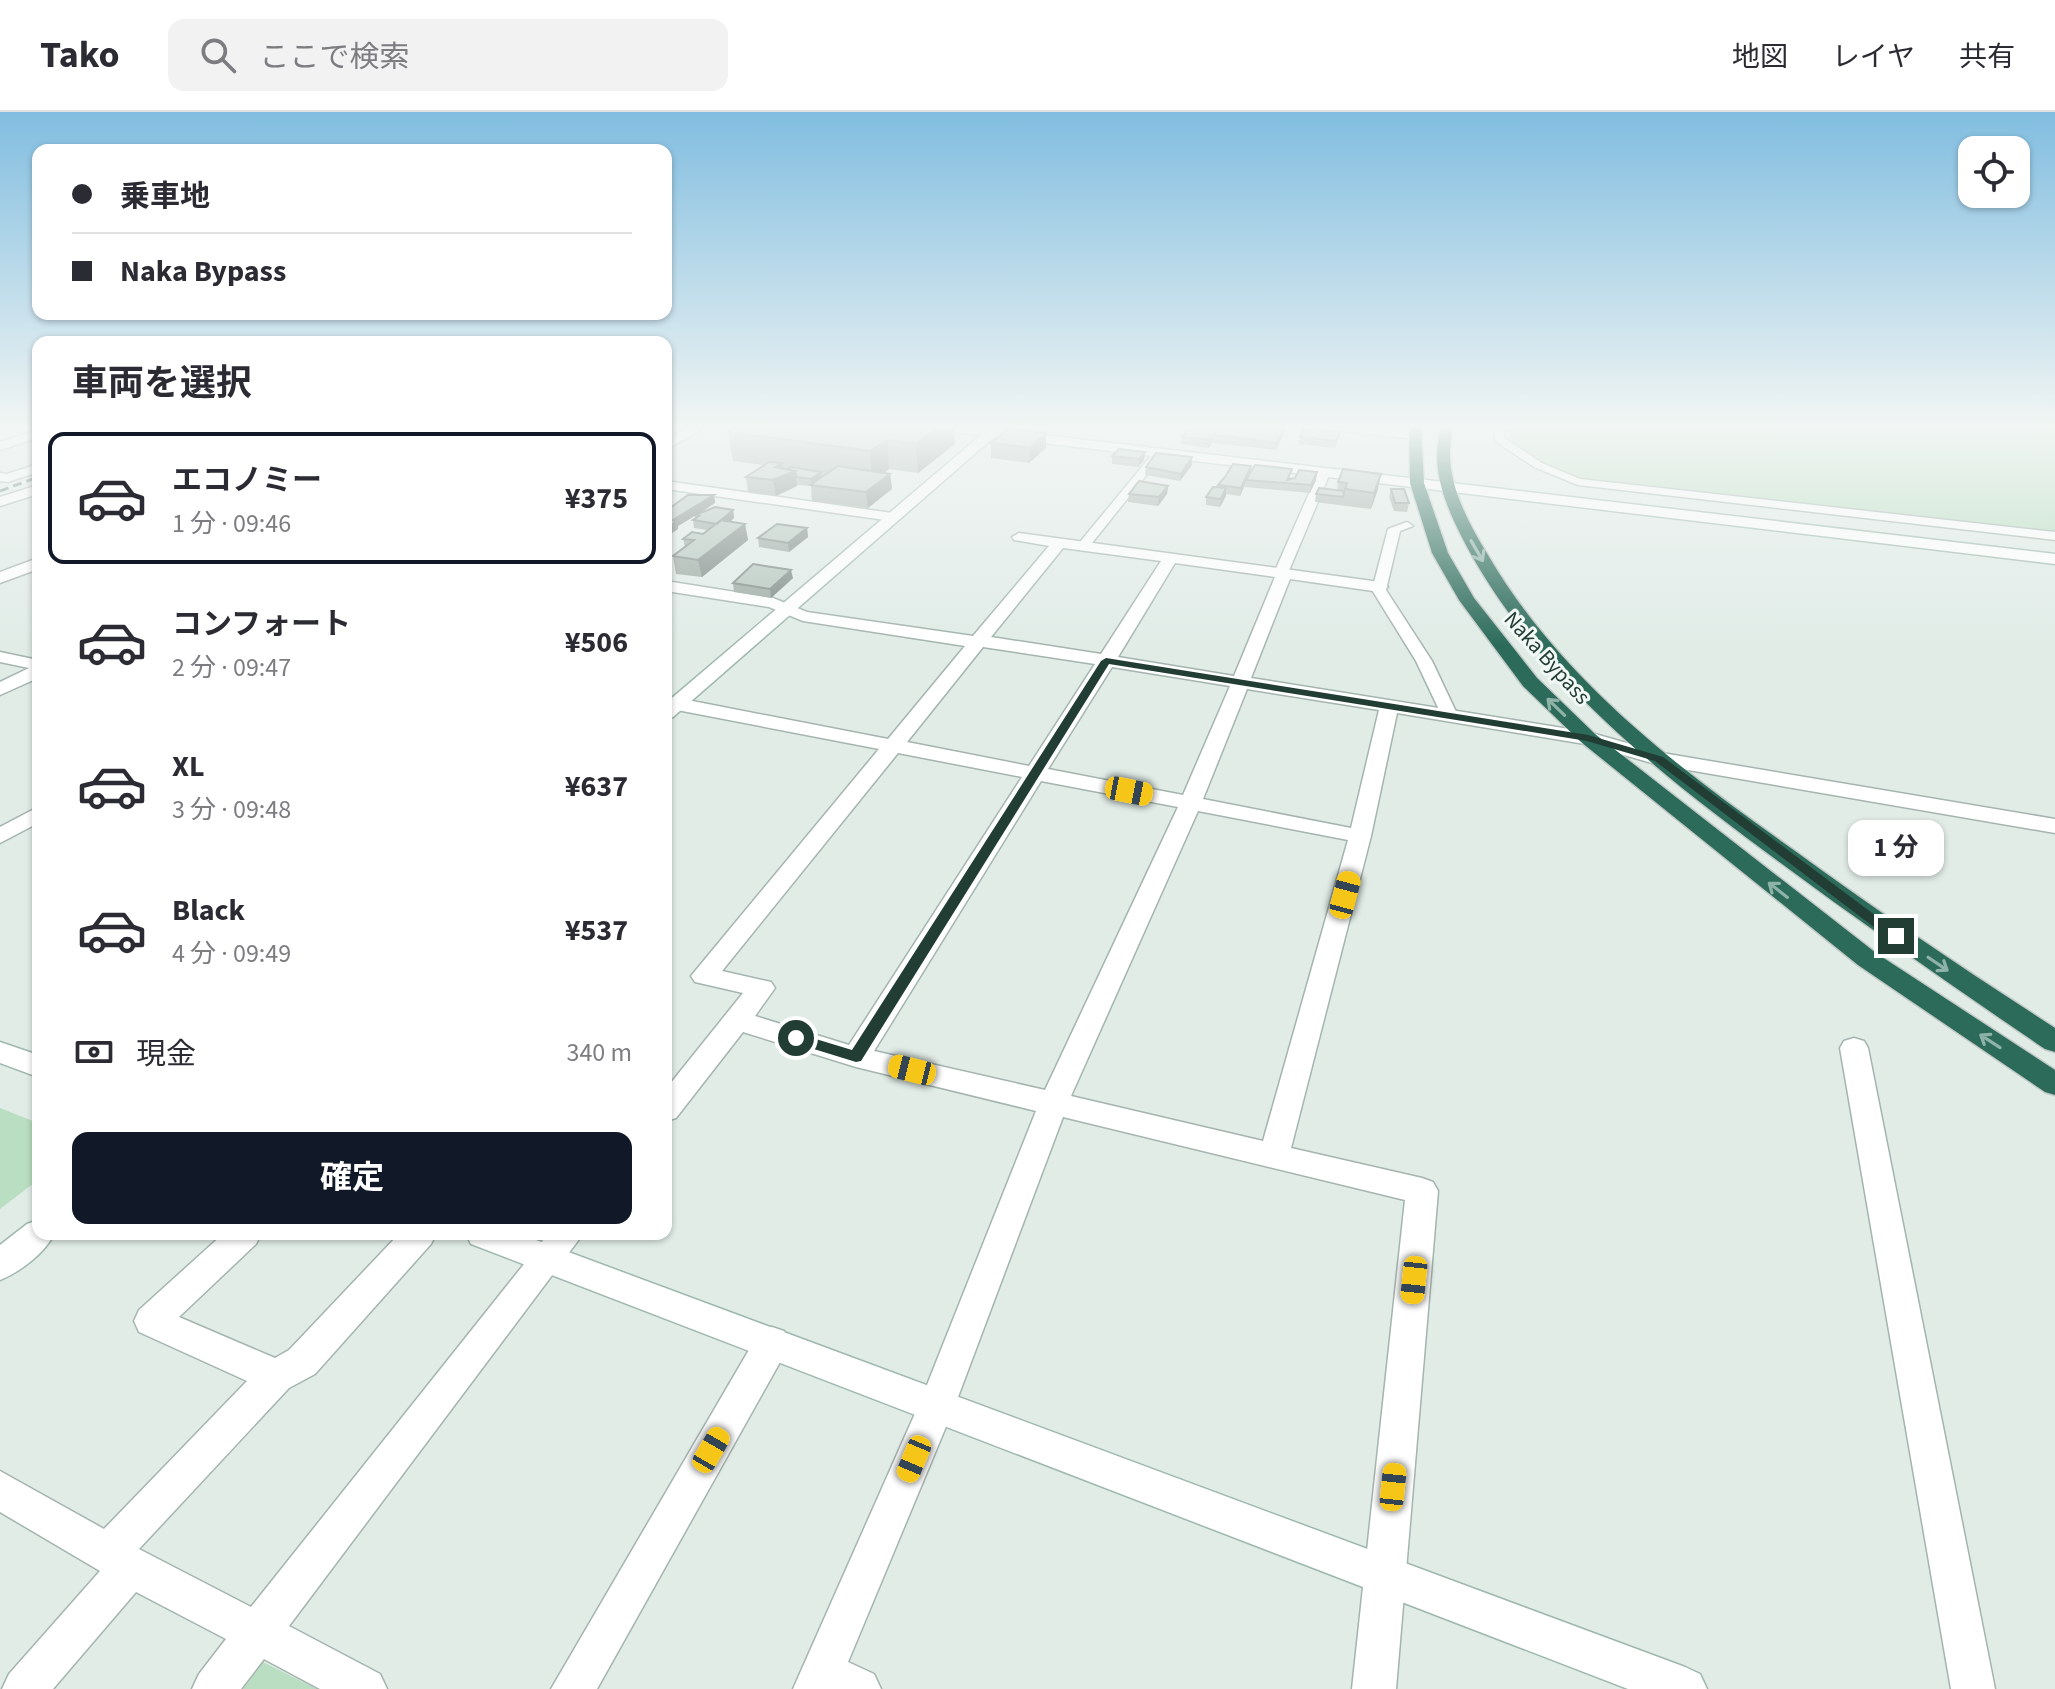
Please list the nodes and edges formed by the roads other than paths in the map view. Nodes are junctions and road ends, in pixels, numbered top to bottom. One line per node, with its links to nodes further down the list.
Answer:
1 (755, 498): 9 (street)
2 (915, 498): 9 (street)
3 (1123, 498): 14 (lane)
4 (1314, 498): 18 (lane)
5 (1422, 498): 33 (highway, Naka Bypass, one-way to 5)
6 (1453, 498): 35 (highway, Naka Bypass, one-way to 35)
7 (1538, 498): 16 (street)
8 (1716, 498): 11 (lane)
9 (892, 517): 22 (street)
10 (1407, 526): 21 (lane)
11 (2055, 536)
12 (1019, 537): 13 (street)
13 (1060, 542): 14 (street); 23 (street)
14 (1084, 545): 15 (street)
15 (1171, 558): 18 (street); 25 (street)
16 (2055, 559)
17 (32, 565): 19 (street)
18 (1283, 573): 21 (street); 28 (street)
19 (0, 578)
20 (672, 587): 22 (street)
21 (1380, 587): 32 (lane)
22 (788, 610): 23 (street); 31 (street)
23 (980, 642): 25 (street); 34 (street)
24 (0, 657): 26 (street)
25 (1106, 661): 28 (street); 36 (street)
26 (32, 666)
27 (32, 671): 29 (street)
28 (1240, 683): 30 (street); 37 (street)
29 (0, 689)
30 (1389, 707): 32 (street); 41 (street)
31 (672, 708): 34 (street)
32 (1450, 716): 33 (street)
33 (1588, 738): 35 (street); 48 (highway, Naka Bypass, one-way to 33)
34 (894, 746): 36 (street); 42 (street)
35 (1659, 759): 39 (street); 43 (highway, Naka Bypass, one-way to 43)
36 (1037, 773): 37 (street); 46 (street)
37 (1191, 803): 41 (street); 50 (street)
38 (32, 817): 40 (street)
39 (2055, 826)
40 (0, 836)
41 (1360, 836): 51 (street)
42 (737, 1020): 46 (street); 49 (street)
43 (2055, 1042)
44 (1854, 1048): 72 (street)
45 (0, 1052): 47 (street)
46 (856, 1057): 50 (street)
47 (32, 1064)
48 (2055, 1084)
49 (672, 1102)
50 (1053, 1104): 51 (street); 60 (street)
51 (1274, 1156): 63 (street)
52 (32, 1239): 57 (street)
53 (239, 1240): 59 (street)
54 (414, 1240): 59 (street)
55 (520, 1240): 56 (street)
56 (557, 1246): 58 (street); 64 (street)
57 (0, 1265)
58 (772, 1343): 60 (street); 69 (street)
59 (276, 1376): 62 (street)
60 (937, 1405): 63 (street); 65 (street)
61 (0, 1490): 62 (street)
62 (119, 1560): 64 (street); 66 (street)
63 (1385, 1575): 70 (street); 71 (street)
64 (256, 1635): 67 (street); 68 (street)
65 (832, 1684)
66 (24, 1689)
67 (214, 1689)
68 (365, 1689)
69 (573, 1689)
70 (1374, 1689)
71 (1685, 1689)
72 (1973, 1689)

